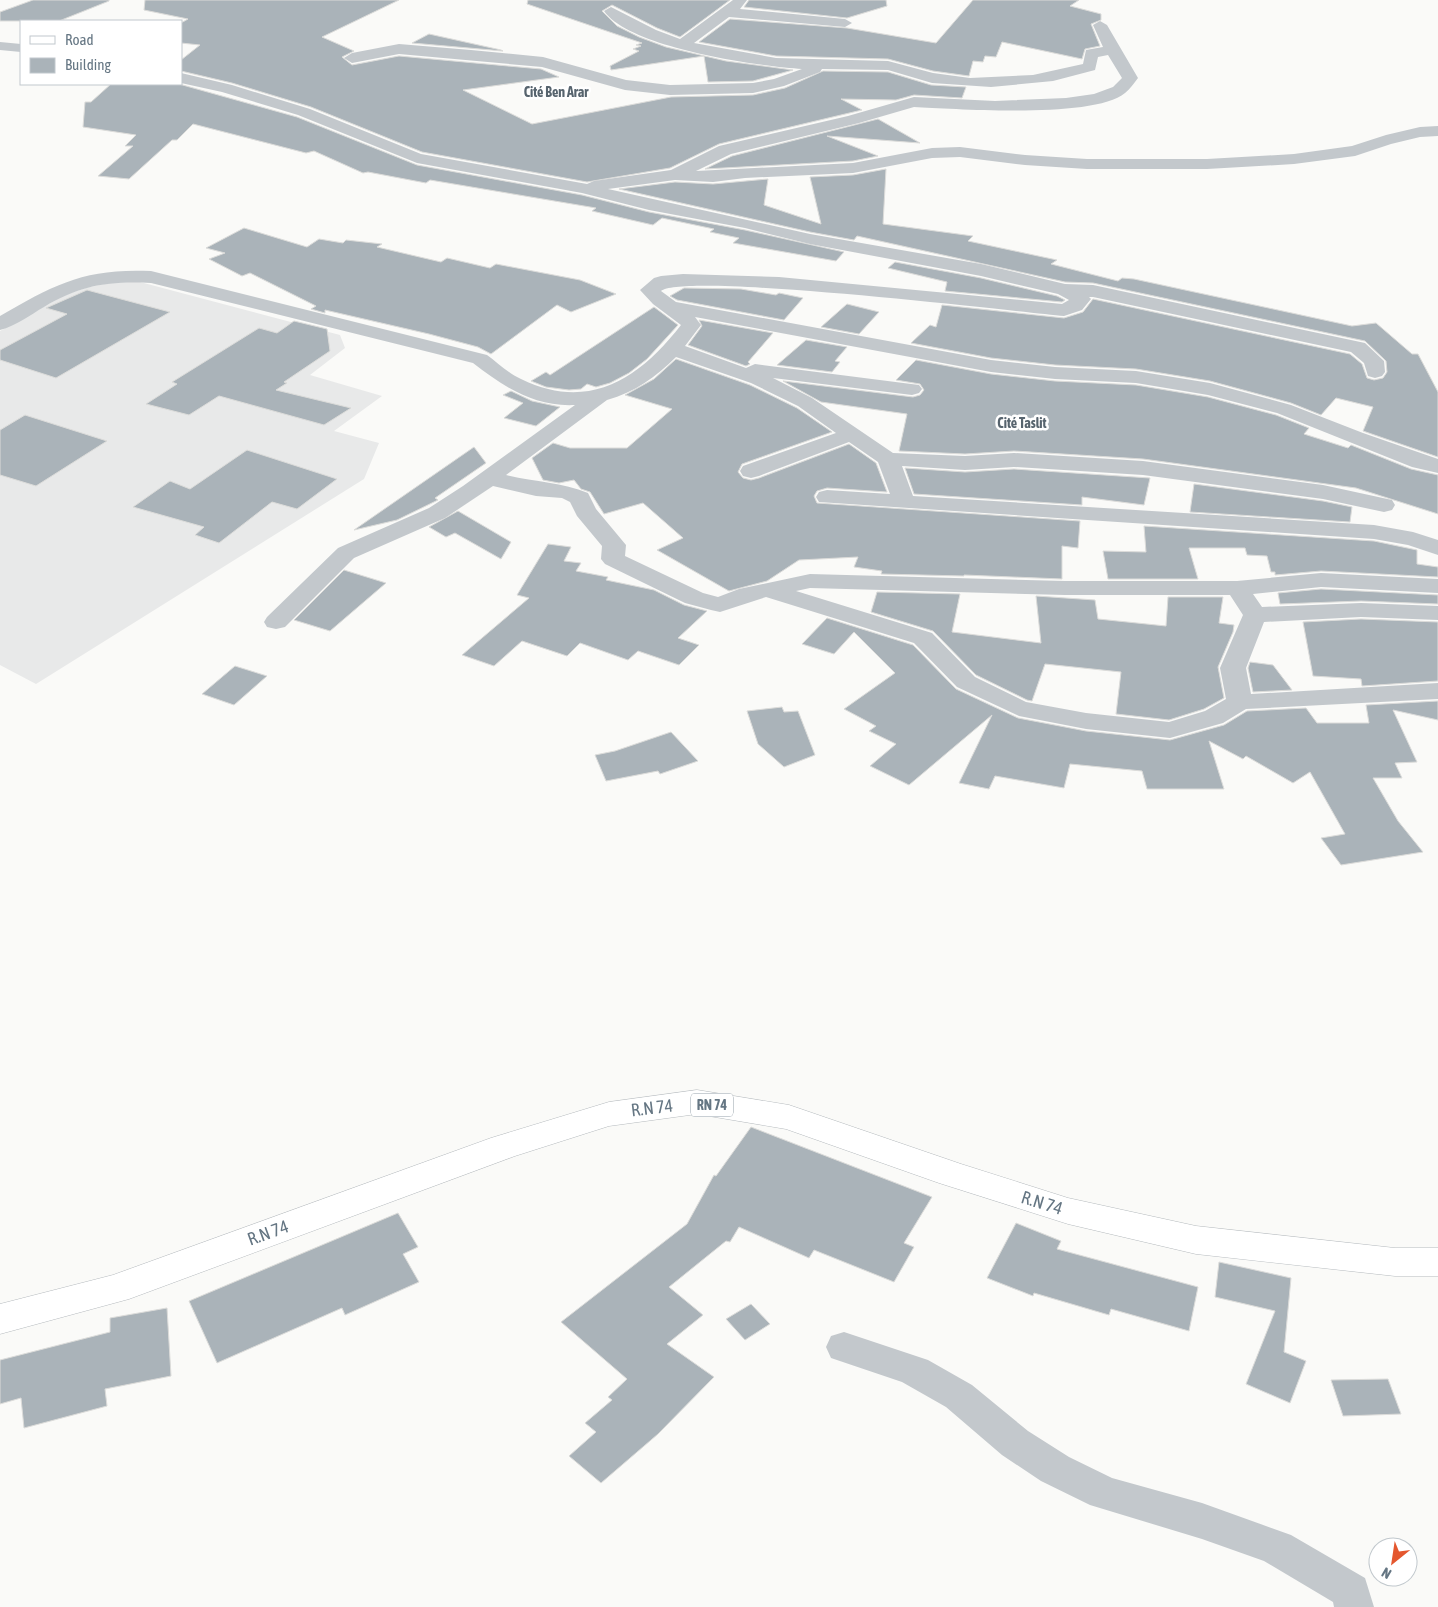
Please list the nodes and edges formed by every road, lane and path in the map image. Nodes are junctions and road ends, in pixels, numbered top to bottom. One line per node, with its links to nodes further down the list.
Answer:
1 (742, 0): 3 (street)
2 (611, 11): 8 (street)
3 (726, 12): 4 (street); 5 (street)
4 (713, 21): 7 (street); 8 (street)
5 (845, 23)
6 (1100, 25): 11 (street)
7 (810, 31)
8 (683, 44): 13 (street)
9 (0, 46): 10 (street)
10 (20, 48)
11 (1113, 50): 13 (street); 16 (street)
12 (352, 58): 13 (street)
13 (826, 64)
14 (182, 78): 17 (street)
15 (1438, 131): 16 (street)
16 (675, 175): 17 (street)
17 (583, 188): 18 (street)
18 (1065, 290): 19 (street); 23 (street)
19 (670, 307): 21 (street); 28 (street)
20 (0, 324): 25 (street)
21 (674, 349): 22 (street); 25 (street)
22 (719, 365): 24 (street); 26 (street)
23 (1375, 372)
24 (912, 389)
25 (598, 398): 30 (street)
26 (852, 434): 27 (street); 29 (street)
27 (888, 459): 32 (street); 33 (street)
28 (1438, 466)
29 (751, 471)
30 (489, 478): 37 (street); 40 (street)
31 (827, 497): 32 (street)
32 (904, 501): 34 (street)
33 (1384, 505)
34 (1438, 548)
35 (1438, 586): 36 (street)
36 (1237, 588): 37 (street); 39 (street)
37 (767, 590): 42 (street)
38 (1438, 613): 39 (street)
39 (1255, 615): 42 (street)
40 (276, 622)
41 (1438, 691): 42 (street)
42 (1240, 702)
43 (1438, 1262): 44 (main road, R.N 74 / RN 74)
44 (0, 1319)
45 (844, 1347): 46 (street)
46 (1354, 1607)

